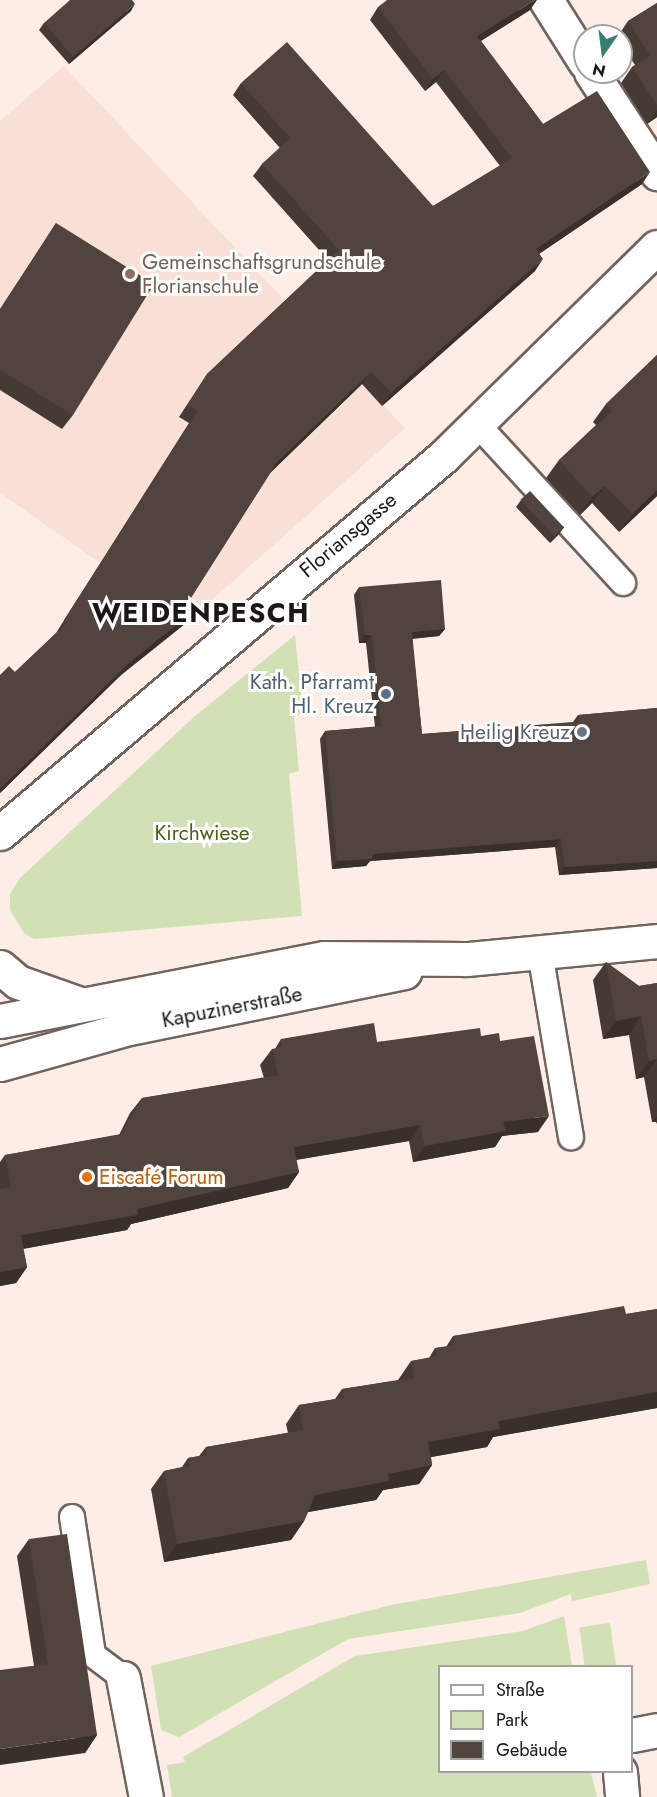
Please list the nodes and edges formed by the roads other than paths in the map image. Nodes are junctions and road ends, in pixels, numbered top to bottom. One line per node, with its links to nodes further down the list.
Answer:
1 (546, 0): 2 (street)
2 (573, 43)
3 (599, 84): 4 (street)
4 (657, 173)
5 (657, 247): 6 (street, Floriansgasse)
6 (477, 424): 7 (lane); 8 (street, Floriansgasse)
7 (623, 583)
8 (0, 833)
9 (657, 941): 10 (street, Kapuzinerstraße)
10 (540, 952): 11 (street, Kapuzinerstraße); 16 (lane)
11 (467, 959): 13 (street, Kapuzinerstraße); 15 (street, Kapuzinerstraße)
12 (0, 967): 13 (street)
13 (81, 1005): 14 (street, Kapuzinerstraße)
14 (0, 1022)
15 (0, 1064)
16 (572, 1137)
17 (72, 1517): 18 (lane)
18 (123, 1678): 22 (street)
19 (657, 1730): 20 (street)
20 (633, 1735)
21 (620, 1773): 23 (street)
22 (146, 1797)
23 (622, 1797)

